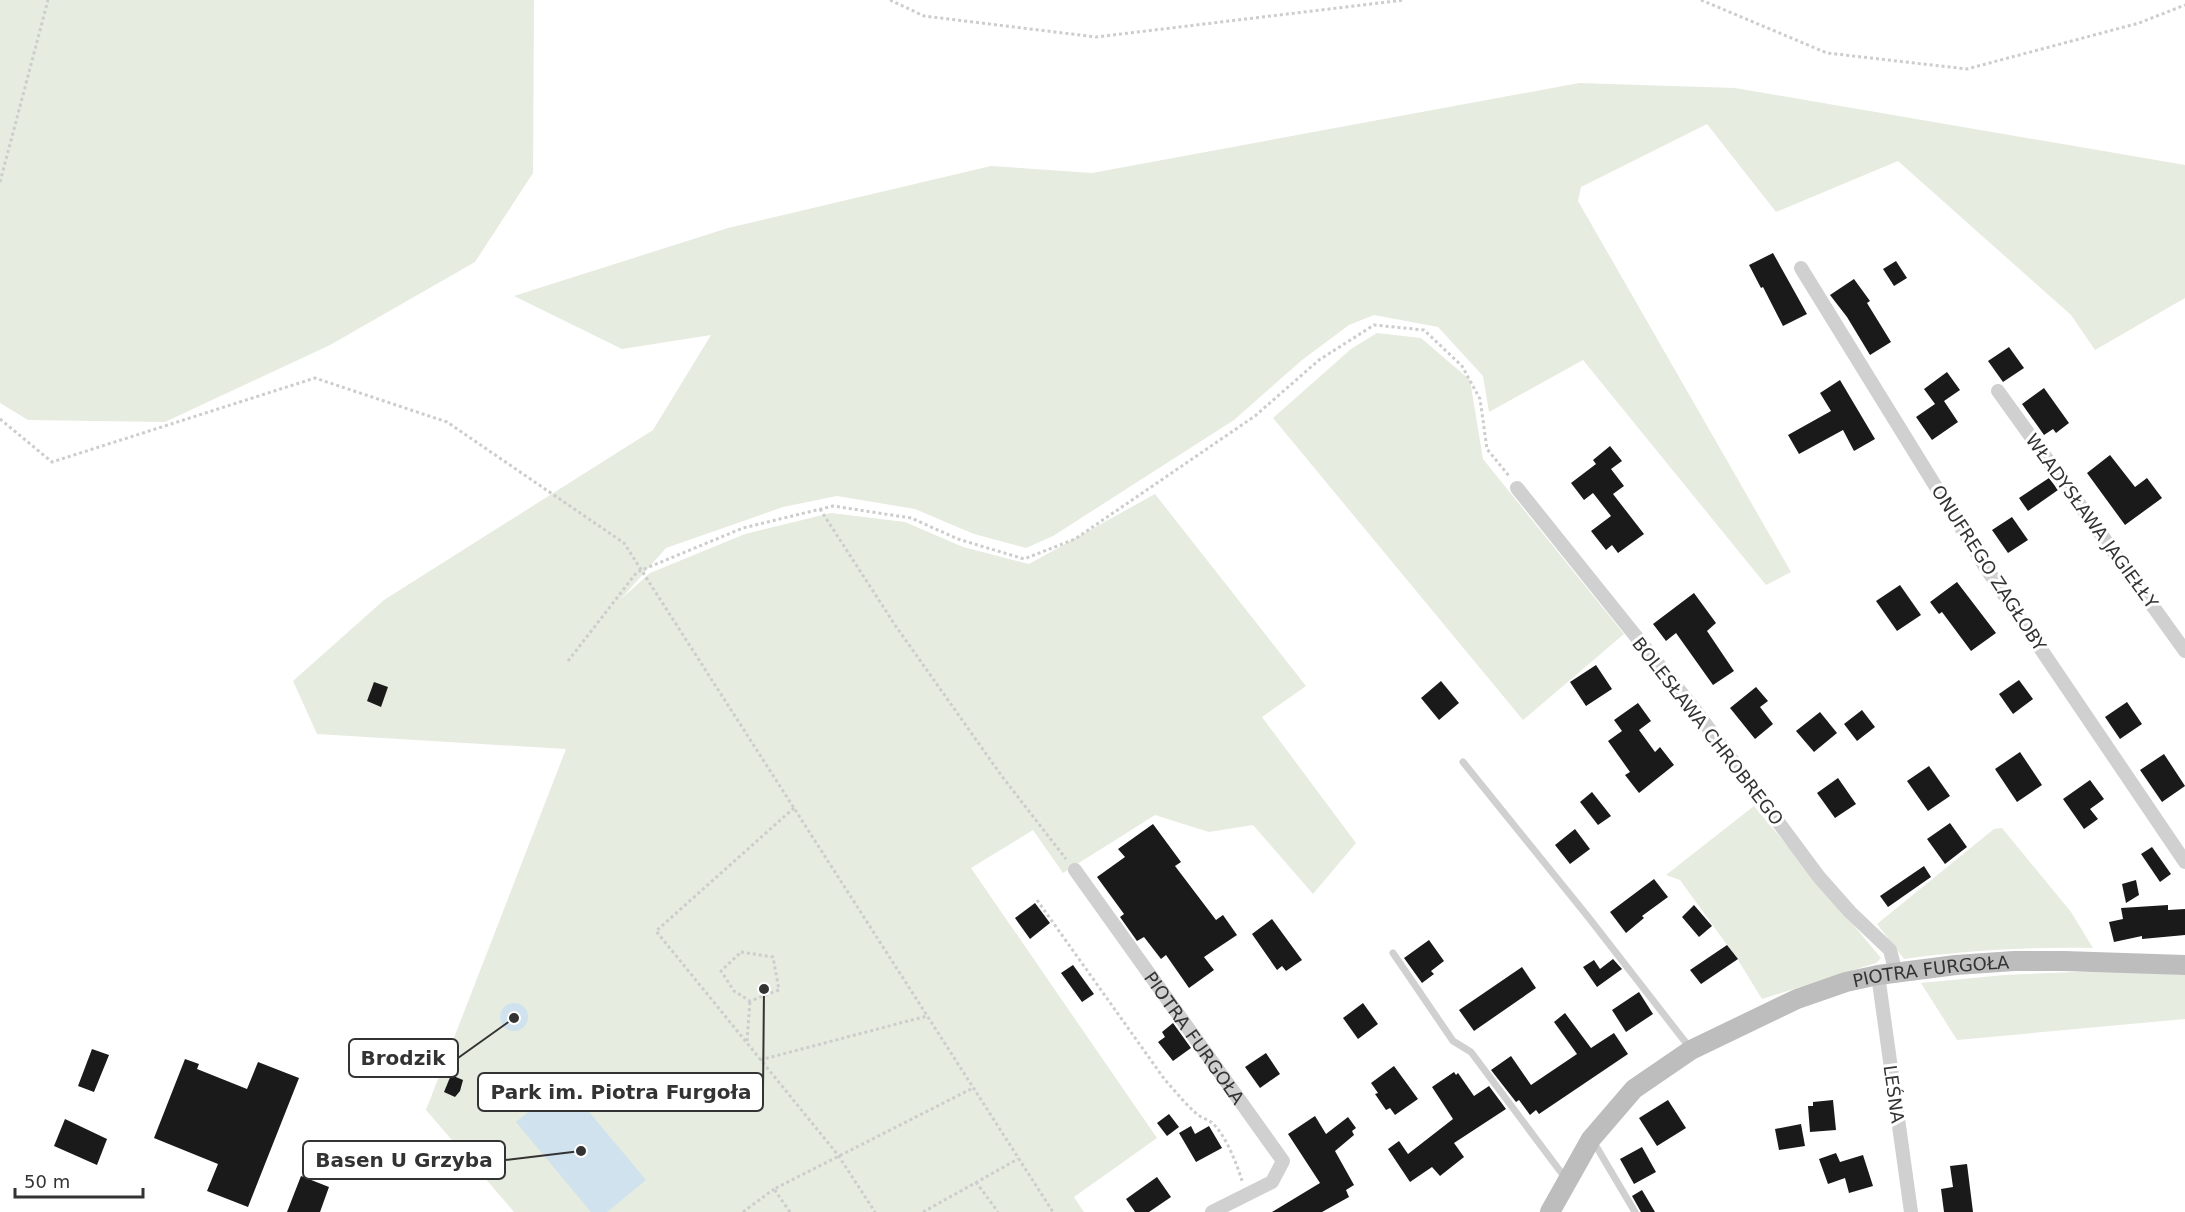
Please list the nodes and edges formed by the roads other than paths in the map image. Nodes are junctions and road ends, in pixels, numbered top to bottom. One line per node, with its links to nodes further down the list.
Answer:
1 (1801, 268): 6 (street, ONUFREGO ZAGŁOBY)
2 (1998, 391): 4 (street, WŁADYSŁAWA JAGIEŁŁY)
3 (1517, 488): 10 (street, BOLESŁAWA CHROBREGO)
4 (2185, 651)
5 (1463, 762): 11 (lane)
6 (2185, 862)
7 (1075, 870): 14 (street, PIOTRA FURGOŁA)
8 (1393, 953): 13 (lane)
9 (2185, 966): 10 (street, PIOTRA FURGOŁA)
10 (1887, 974): 11 (street, PIOTRA FURGOŁA); 17 (street, LEŚNA)
11 (1691, 1050): 12 (street, PIOTRA FURGOŁA)
12 (1591, 1139): 13 (street, PIOTRA FURGOŁA); 16 (lane)
13 (1568, 1181): 15 (street, PIOTRA FURGOŁA)
14 (1212, 1212)
15 (1550, 1212)
16 (1635, 1212)
17 (1911, 1212)

